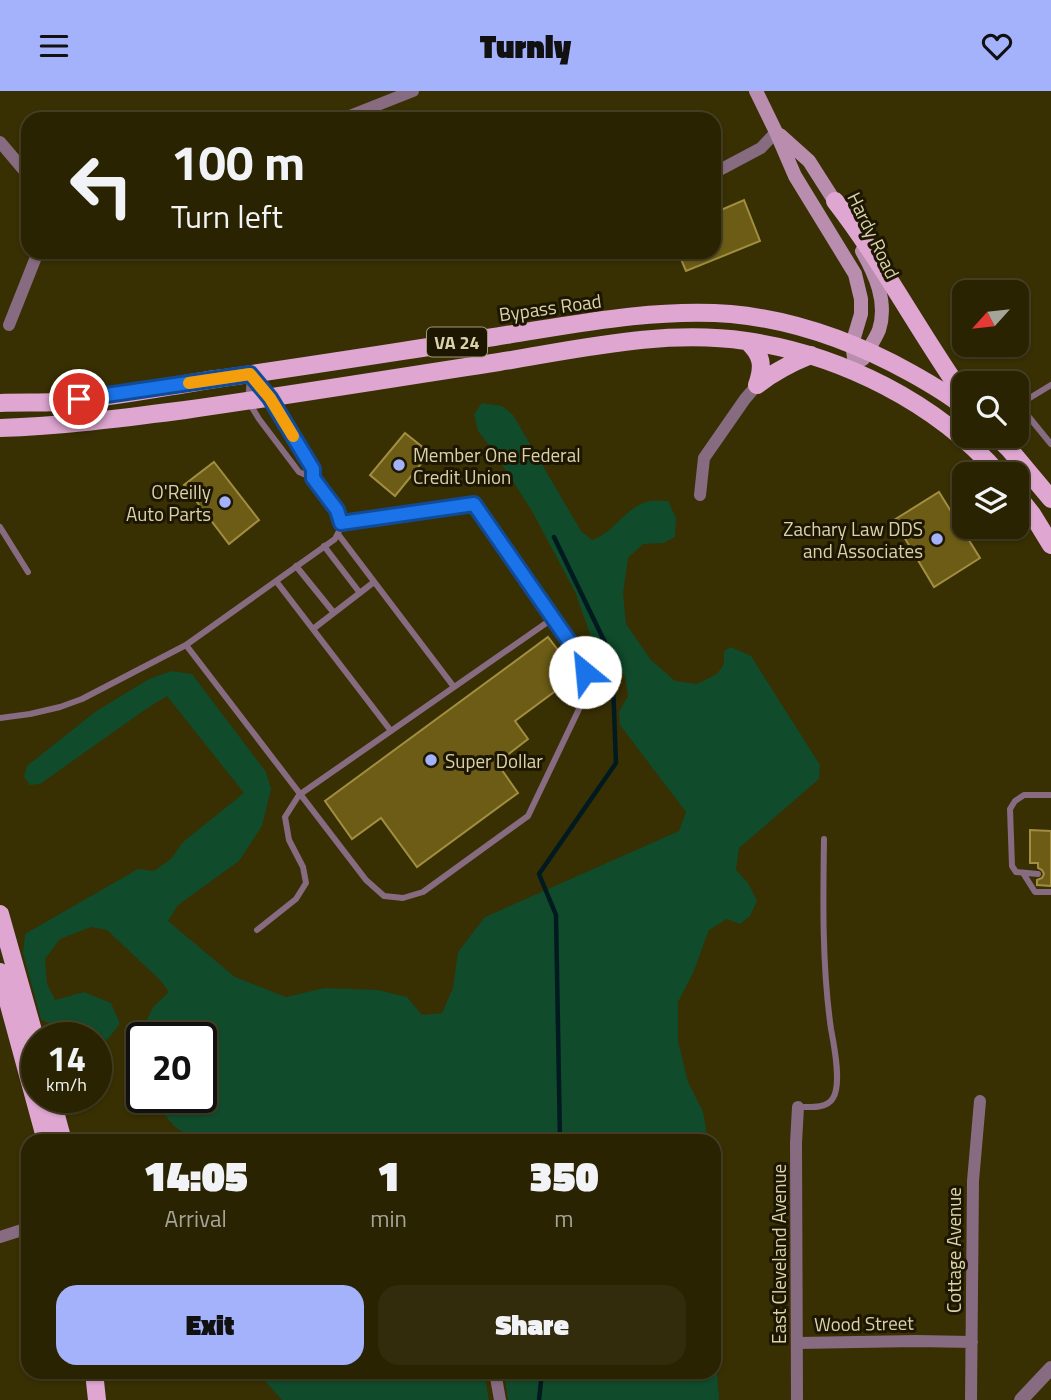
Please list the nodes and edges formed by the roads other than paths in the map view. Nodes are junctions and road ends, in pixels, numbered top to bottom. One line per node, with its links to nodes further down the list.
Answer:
1 (413, 91): 3 (street)
2 (756, 91): 4 (main road, Hardy Road)
3 (360, 112)
4 (776, 132): 7 (street); 8 (main road, Hardy Road); 12 (main road, Hardy Road)
5 (0, 142): 6 (street)
6 (21, 167)
7 (721, 169)
8 (835, 201): 12 (main road, Hardy Road); 16 (main road)
9 (35, 259): 10 (street)
10 (9, 325)
11 (747, 341): 13 (main road, VA 24); 17 (main road); 21 (main road, VA 24)
12 (860, 347): 14 (main road, Hardy Road); 15 (main road, Bypass Road / VA 24); 22 (main road, Bypass Road / VA 24)
13 (811, 355): 14 (main road, VA 24); 17 (main road)
14 (856, 371): 32 (main road, VA 24)
15 (250, 374): 21 (lane); 24 (lane); 25 (main road, Bypass Road / VA 24)
16 (952, 378)
17 (757, 385): 34 (street)
18 (1051, 385): 19 (lane)
19 (1041, 391): 20 (lane); 23 (lane)
20 (1051, 393)
21 (270, 398): 24 (main road, VA 24); 33 (lane)
22 (952, 398)
23 (1029, 398)
24 (247, 401): 29 (main road, VA 24); 33 (lane)
25 (43, 402): 26 (main road, Bypass Road / VA 24); 27 (main road)
26 (0, 403)
27 (0, 409)
28 (1029, 417): 30 (lane)
29 (0, 428)
30 (1051, 445)
31 (1008, 448): 35 (main road)
32 (987, 462)
33 (313, 478): 38 (lane)
34 (700, 495)
35 (1051, 500): 37 (street)
36 (1029, 510): 37 (main road)
37 (1032, 514): 41 (main road)
38 (341, 523): 40 (lane); 49 (lane)
39 (0, 527): 44 (lane)
40 (338, 534): 42 (lane); 46 (lane)
41 (1051, 545)
42 (324, 546): 43 (lane); 47 (lane)
43 (296, 566): 45 (lane); 48 (lane)
44 (28, 572)
45 (276, 581): 50 (lane); 51 (lane)
46 (374, 582): 47 (lane); 52 (lane)
47 (360, 593): 48 (lane)
48 (334, 613): 50 (lane)
49 (552, 619): 52 (lane); 55 (lane)
50 (313, 629): 54 (lane)
51 (186, 645): 53 (lane); 55 (lane)
52 (454, 687): 54 (lane)
53 (0, 718)
54 (391, 731): 55 (lane)
55 (299, 795): 62 (lane)
56 (1051, 795): 58 (lane)
57 (824, 839): 66 (lane)
58 (1023, 873): 59 (lane); 60 (lane)
59 (1038, 874)
60 (1051, 892)
61 (0, 914): 64 (main road)
62 (257, 930)
63 (0, 972): 68 (main road)
64 (31, 1022)
65 (980, 1101): 72 (street, Cottage Avenue)
66 (798, 1107): 73 (street, East Cleveland Avenue)
67 (55, 1113): 69 (main road)
68 (44, 1134)
69 (61, 1134)
70 (21, 1230): 71 (street)
71 (0, 1237)
72 (972, 1342): 73 (street, Wood Street); 80 (street, Cottage Avenue)
73 (798, 1343): 79 (street, East Cleveland Avenue)
74 (1051, 1368): 81 (street)
75 (95, 1379): 77 (main road)
76 (496, 1379): 78 (street)
77 (97, 1400)
78 (500, 1400)
79 (797, 1400)
80 (971, 1400)
81 (1021, 1400)

